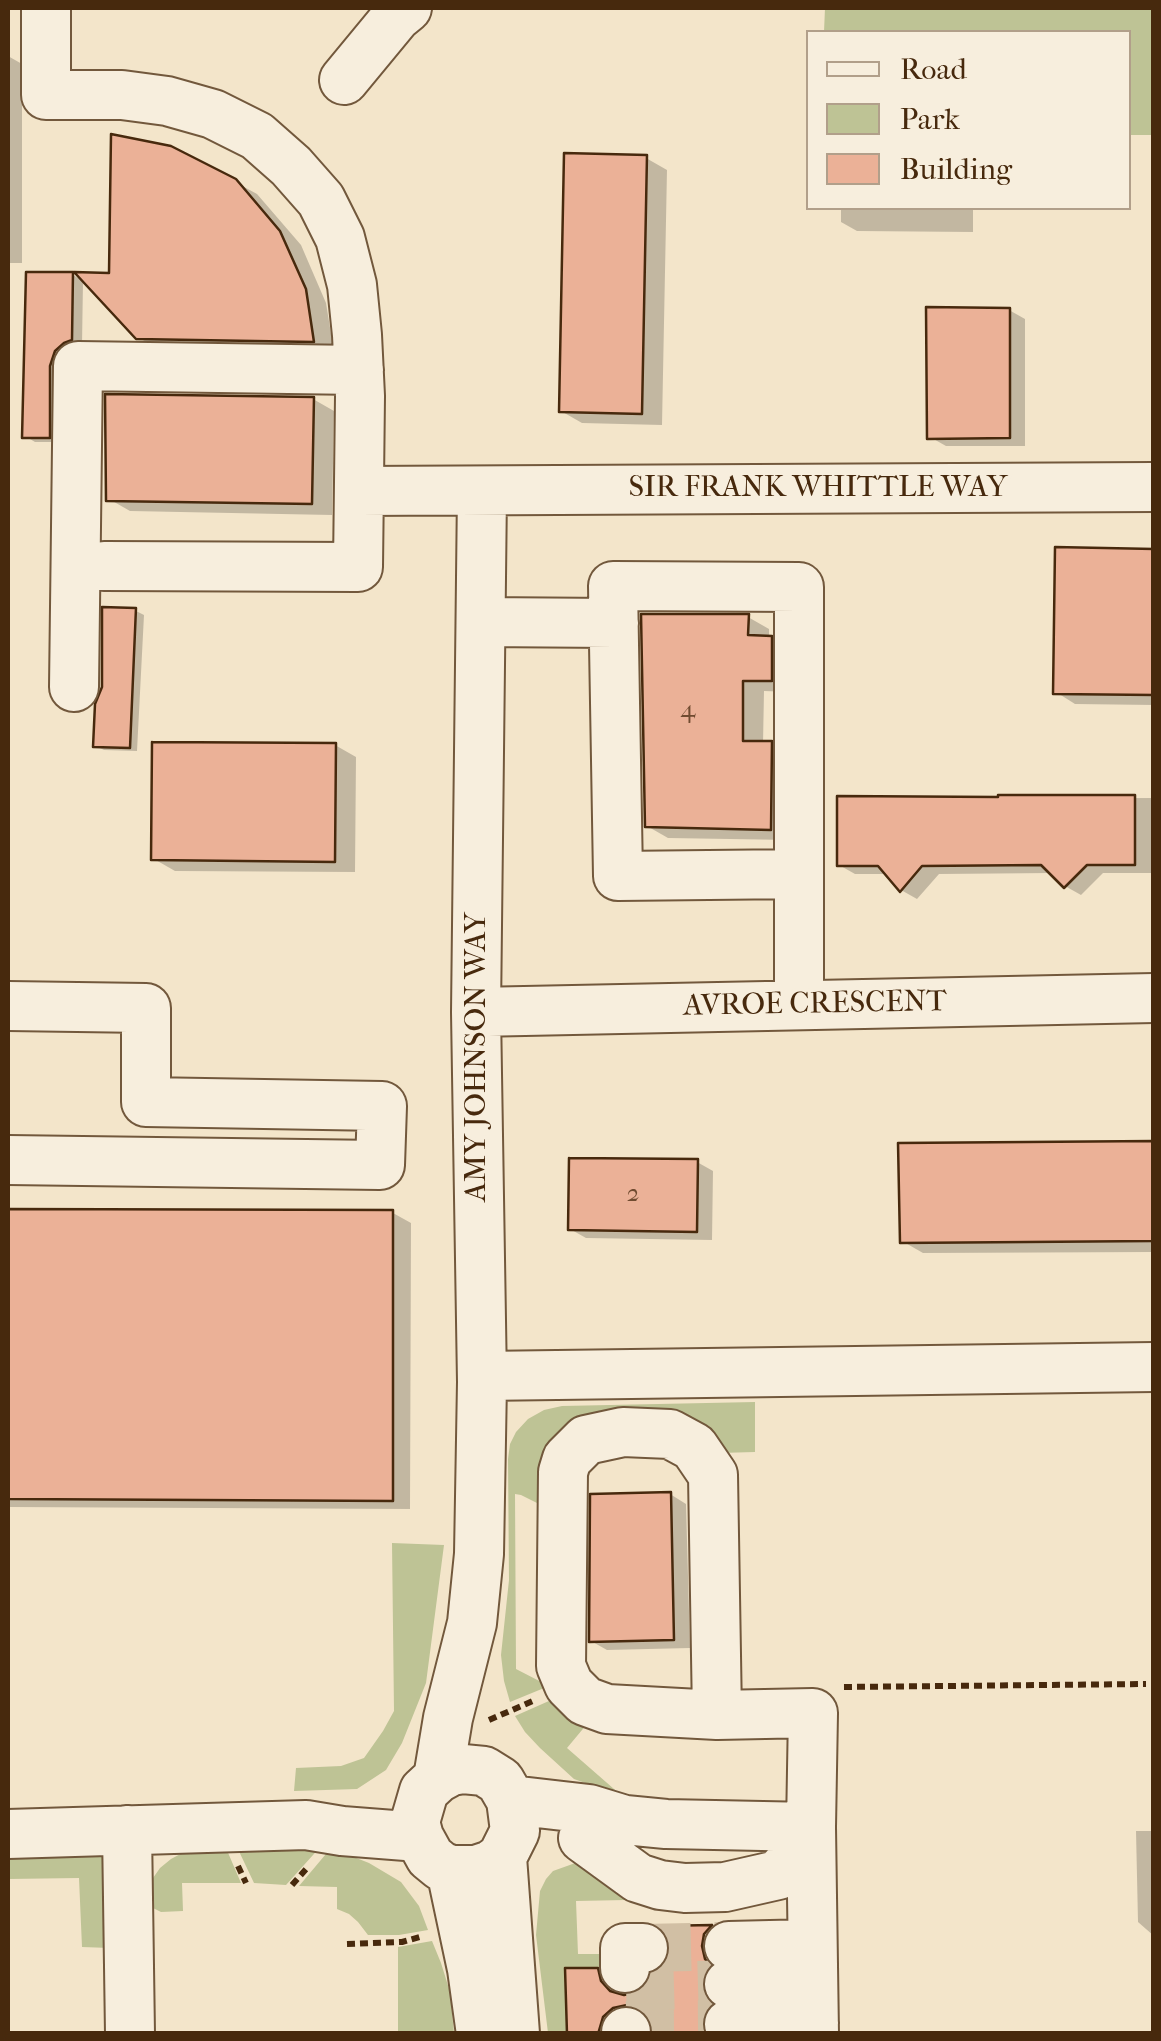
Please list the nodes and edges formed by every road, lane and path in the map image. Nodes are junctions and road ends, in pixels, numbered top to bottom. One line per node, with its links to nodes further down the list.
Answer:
1 (46, 8): 4 (street)
2 (407, 8): 3 (street)
3 (344, 80)
4 (358, 370): 6 (street); 11 (street)
5 (1154, 487): 7 (street, SIR FRANK WHITTLE WAY)
6 (359, 491): 7 (street, SIR FRANK WHITTLE WAY); 8 (street)
7 (482, 491): 9 (street, AMY JOHNSON WAY)
8 (104, 566)
9 (481, 622): 10 (street); 16 (street, AMY JOHNSON WAY)
10 (614, 623): 12 (street); 12 (street)
11 (74, 686)
12 (799, 874): 14 (street)
13 (1154, 998): 14 (street, AVROE CRESCENT)
14 (799, 1005): 16 (street, AVROE CRESCENT)
15 (8, 1006): 17 (street)
16 (476, 1012): 19 (street, AMY JOHNSON WAY)
17 (8, 1160)
18 (1154, 1367): 19 (street)
19 (482, 1376): 20 (street, AMY JOHNSON WAY)
20 (472, 1623): 25 (street, AMY JOHNSON WAY); 26 (street, AMY JOHNSON WAY)
21 (569, 1684): 24 (street); 24 (street); 25 (path)
22 (1146, 1684): 23 (path)
23 (833, 1687)
24 (717, 1698): 28 (street)
25 (498, 1799): 26 (street); 26 (street); 27 (street); 31 (street); 37 (street, AMY JOHNSON WAY)
26 (433, 1819): 29 (street); 32 (street, AMY JOHNSON WAY)
27 (666, 1824): 28 (street); 31 (street)
28 (811, 1827): 31 (street); 34 (street)
29 (127, 1830): 30 (street); 35 (street)
30 (8, 1834)
31 (583, 1838)
32 (462, 1925): 33 (path); 36 (street, AMY JOHNSON WAY)
33 (346, 1944)
34 (813, 1995): 34 (street)
35 (130, 2034)
36 (480, 2034)
37 (515, 2034)

